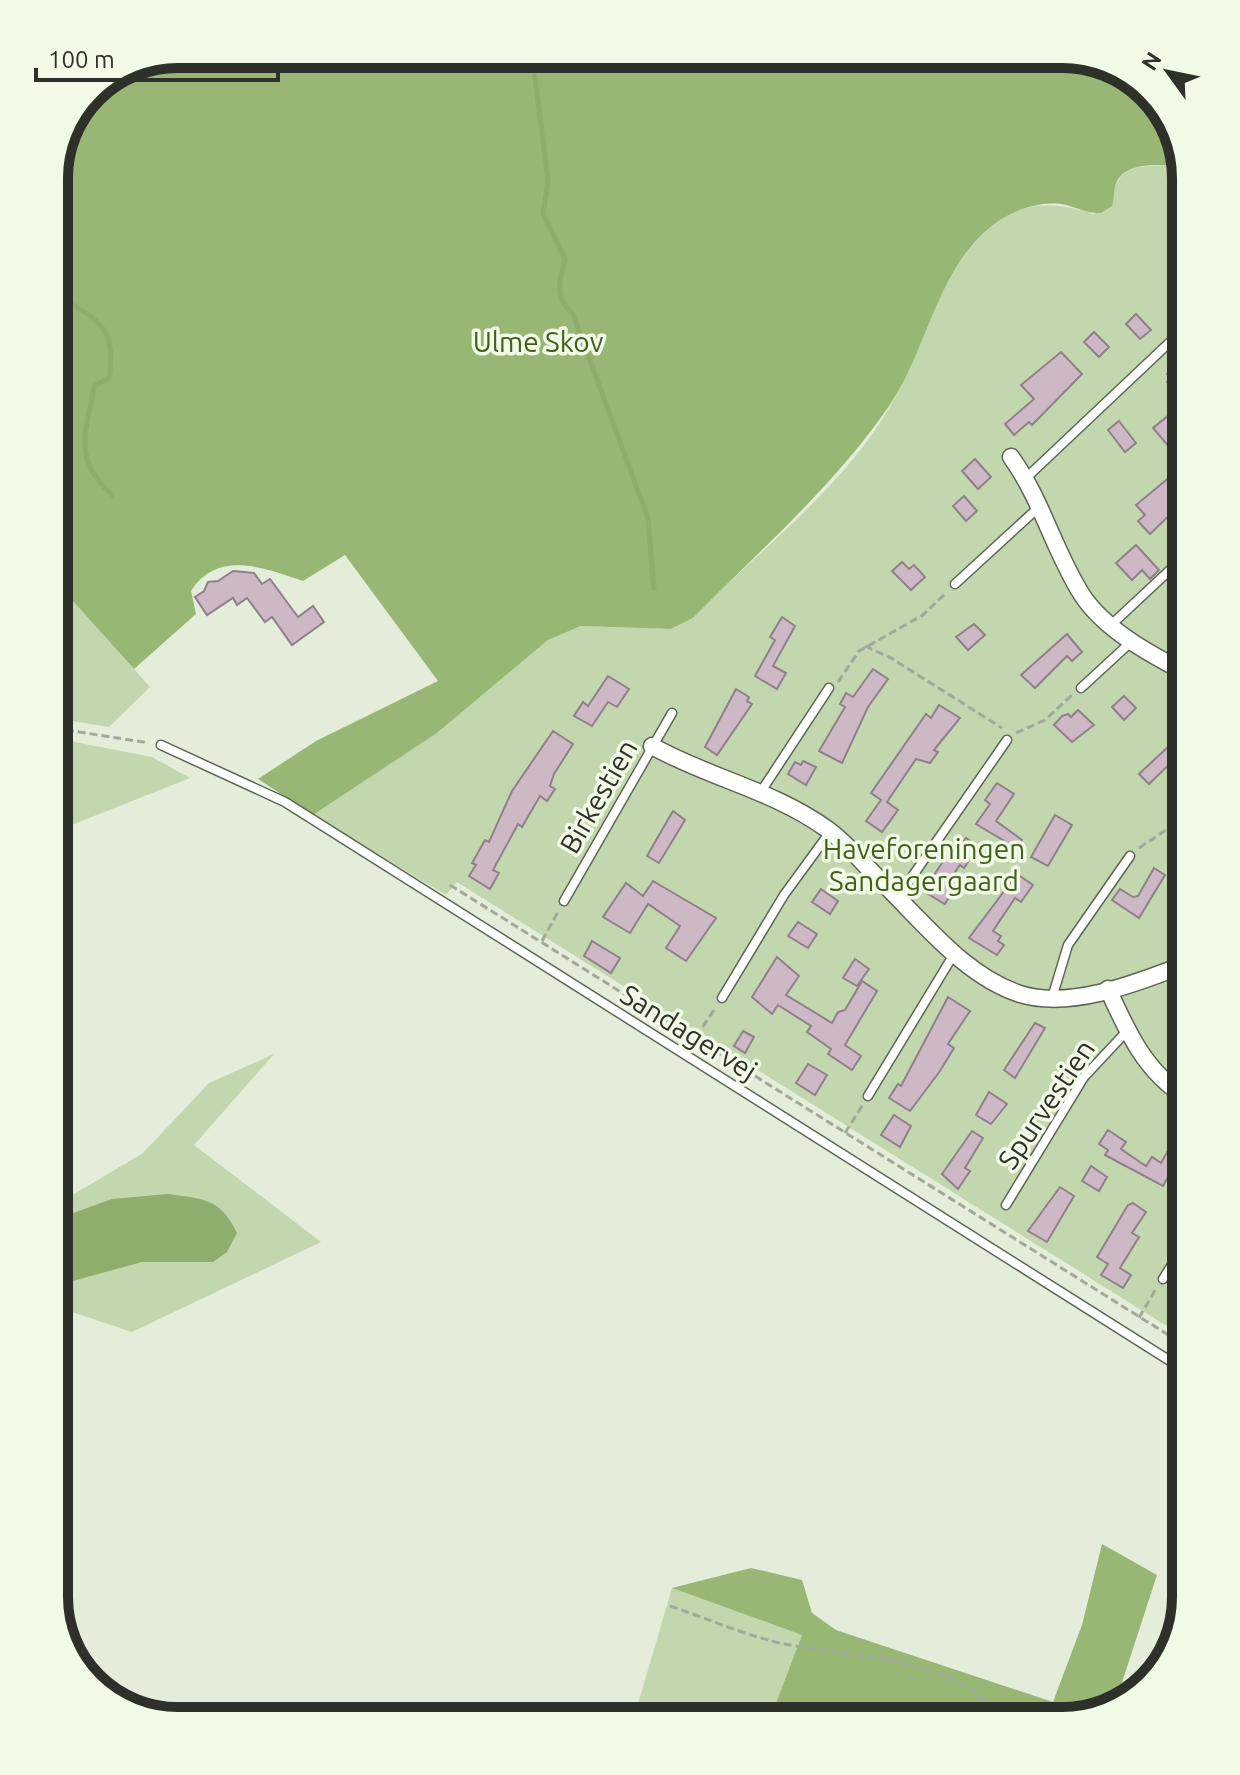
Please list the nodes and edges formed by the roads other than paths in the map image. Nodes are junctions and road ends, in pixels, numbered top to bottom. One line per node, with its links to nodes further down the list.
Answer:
1 (1170, 342): 3 (lane)
2 (1011, 457): 3 (street)
3 (1026, 478): 4 (street)
4 (1040, 507): 6 (lane); 7 (street)
5 (1172, 568): 7 (lane)
6 (955, 584)
7 (1111, 625): 8 (street)
8 (1132, 641): 9 (street); 11 (lane)
9 (1172, 665)
10 (829, 688): 16 (lane)
11 (1081, 688)
12 (672, 713): 15 (lane, Birkestien)
13 (1007, 740): 19 (lane)
14 (161, 745): 32 (lane, Sandagervej)
15 (652, 746): 16 (street); 20 (lane, Birkestien)
16 (762, 790): 17 (street)
17 (830, 832): 19 (street); 24 (lane)
18 (1130, 856): 25 (lane)
19 (898, 898): 21 (street)
20 (564, 901)
21 (954, 953): 25 (street); 28 (lane)
22 (1172, 968): 23 (street)
23 (1108, 989): 25 (street); 26 (street)
24 (722, 998)
25 (1052, 998)
26 (1127, 1031): 27 (street); 29 (lane, Spurvestien)
27 (1172, 1085)
28 (868, 1096)
29 (1006, 1205)
30 (1172, 1265): 31 (lane)
31 (1163, 1279)
32 (1172, 1362)

